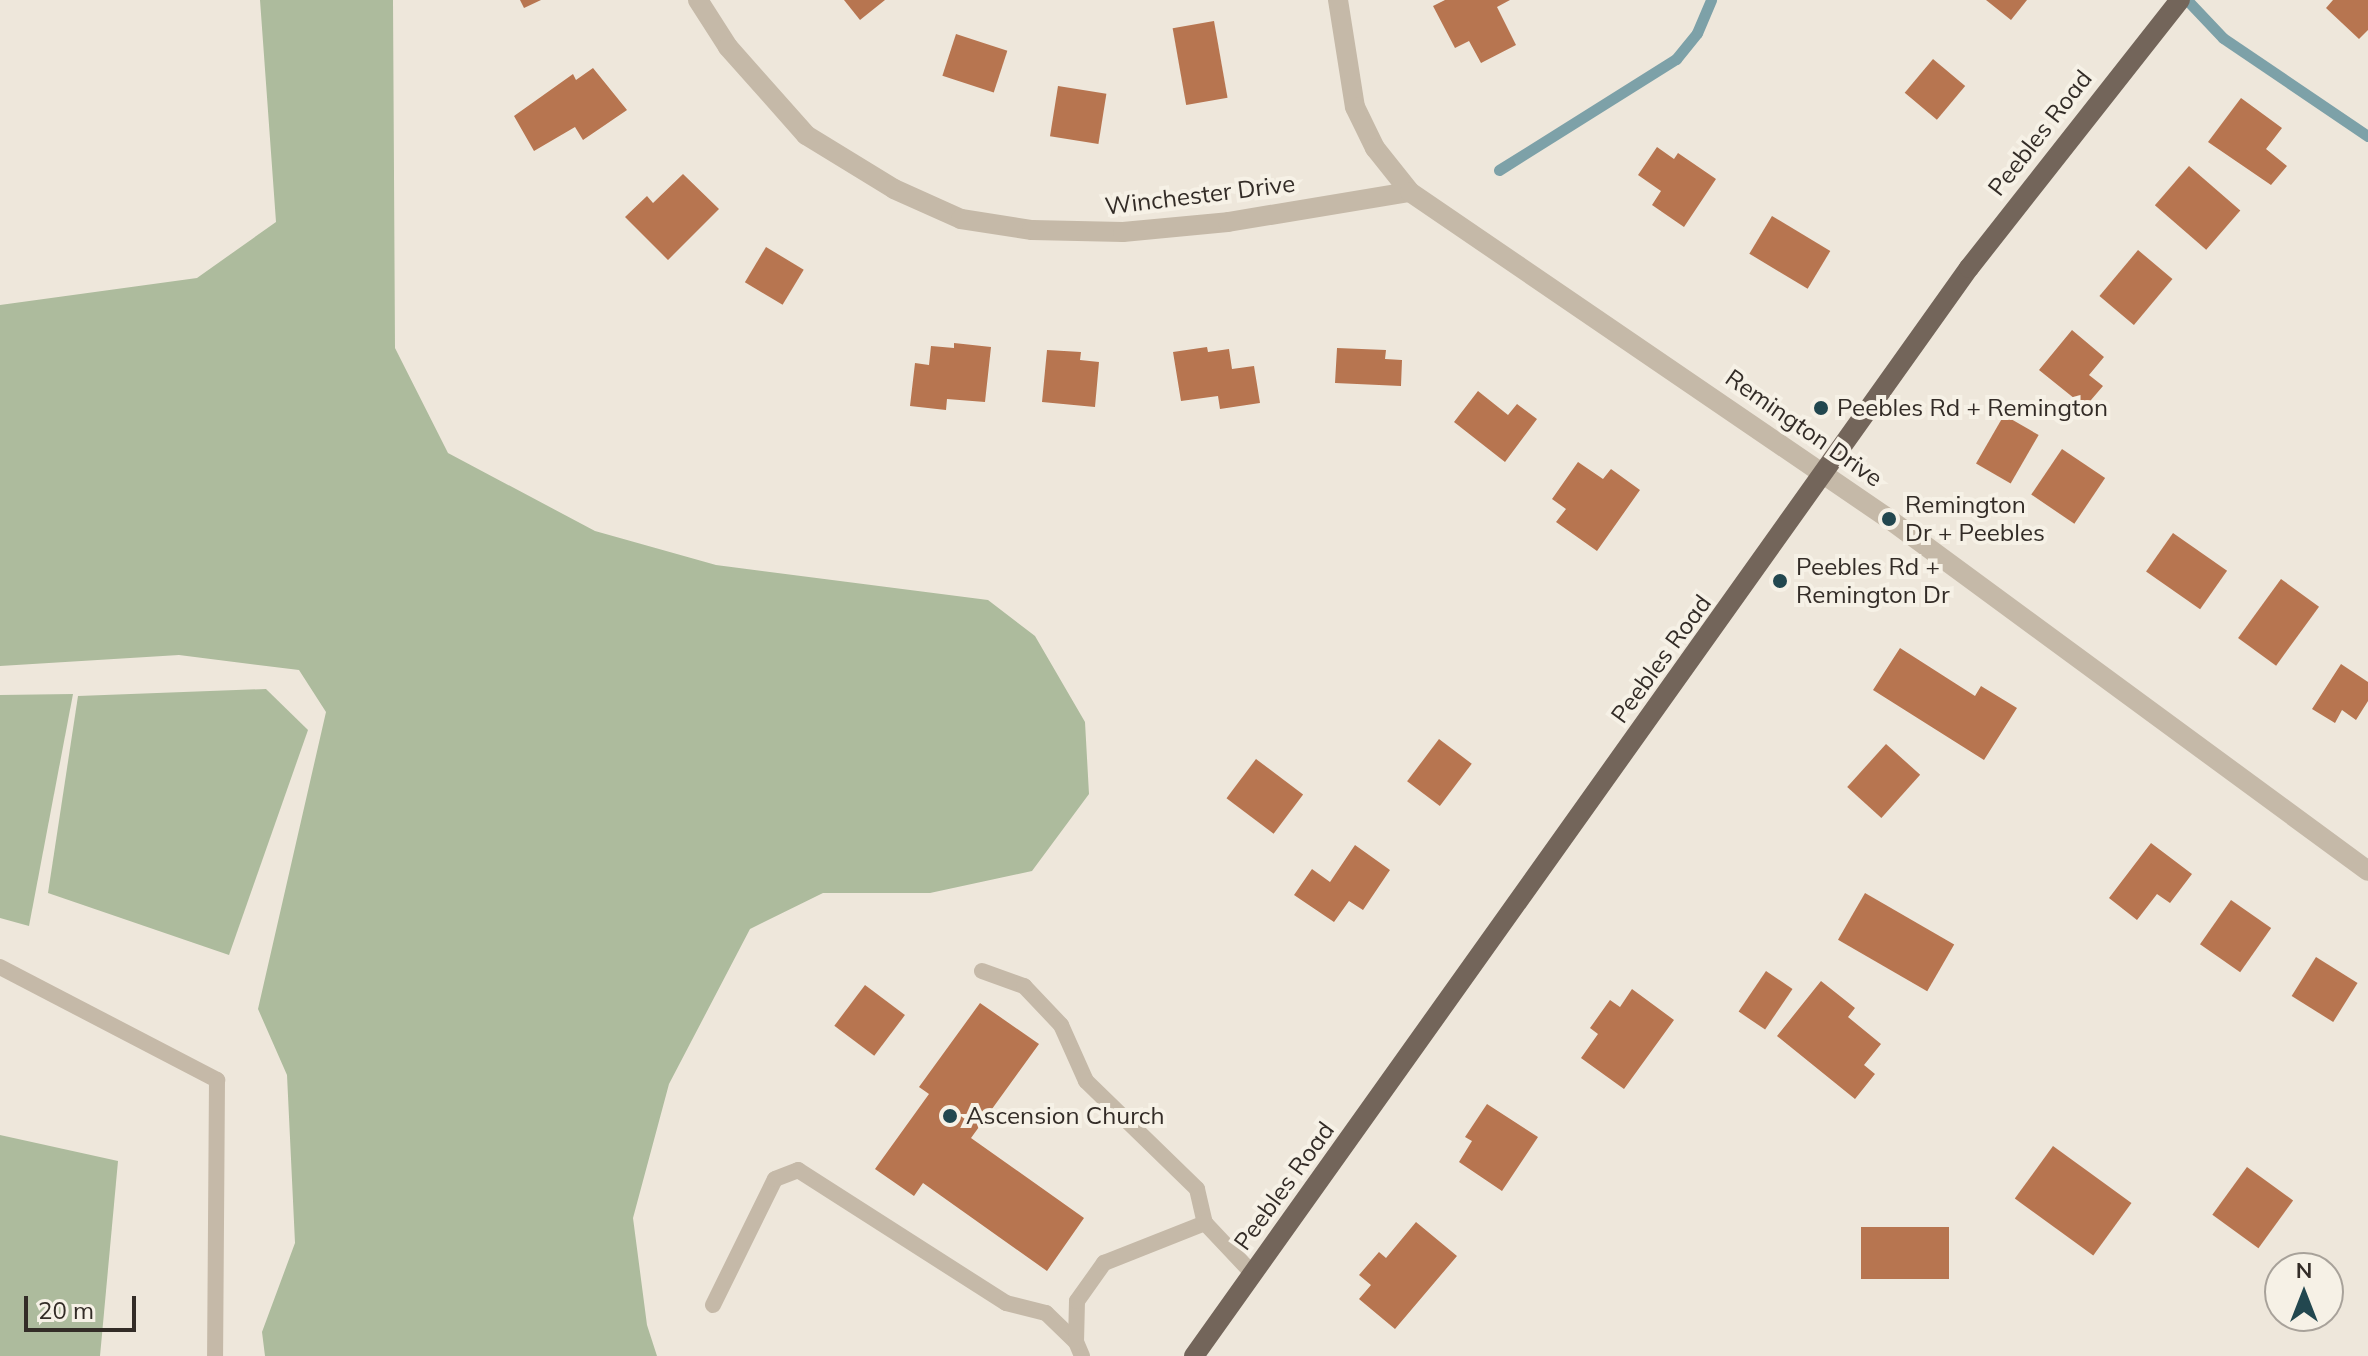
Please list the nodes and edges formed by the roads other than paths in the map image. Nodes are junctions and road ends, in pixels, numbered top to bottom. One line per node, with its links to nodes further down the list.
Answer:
1 (698, 0): 4 (street, Winchester Drive)
2 (1338, 0): 4 (street, Remington Drive)
3 (2175, 6): 5 (main road, Peebles Road)
4 (1410, 192): 5 (street, Remington Drive)
5 (1825, 474): 6 (street, Remington Drive); 10 (main road, Peebles Road)
6 (2368, 871)
7 (0, 967): 13 (lane)
8 (982, 971): 9 (lane)
9 (1205, 1223): 10 (lane); 12 (lane)
10 (1253, 1274): 14 (main road, Peebles Road)
11 (713, 1305): 12 (lane)
12 (1079, 1349)
13 (215, 1356)
14 (1194, 1356)

